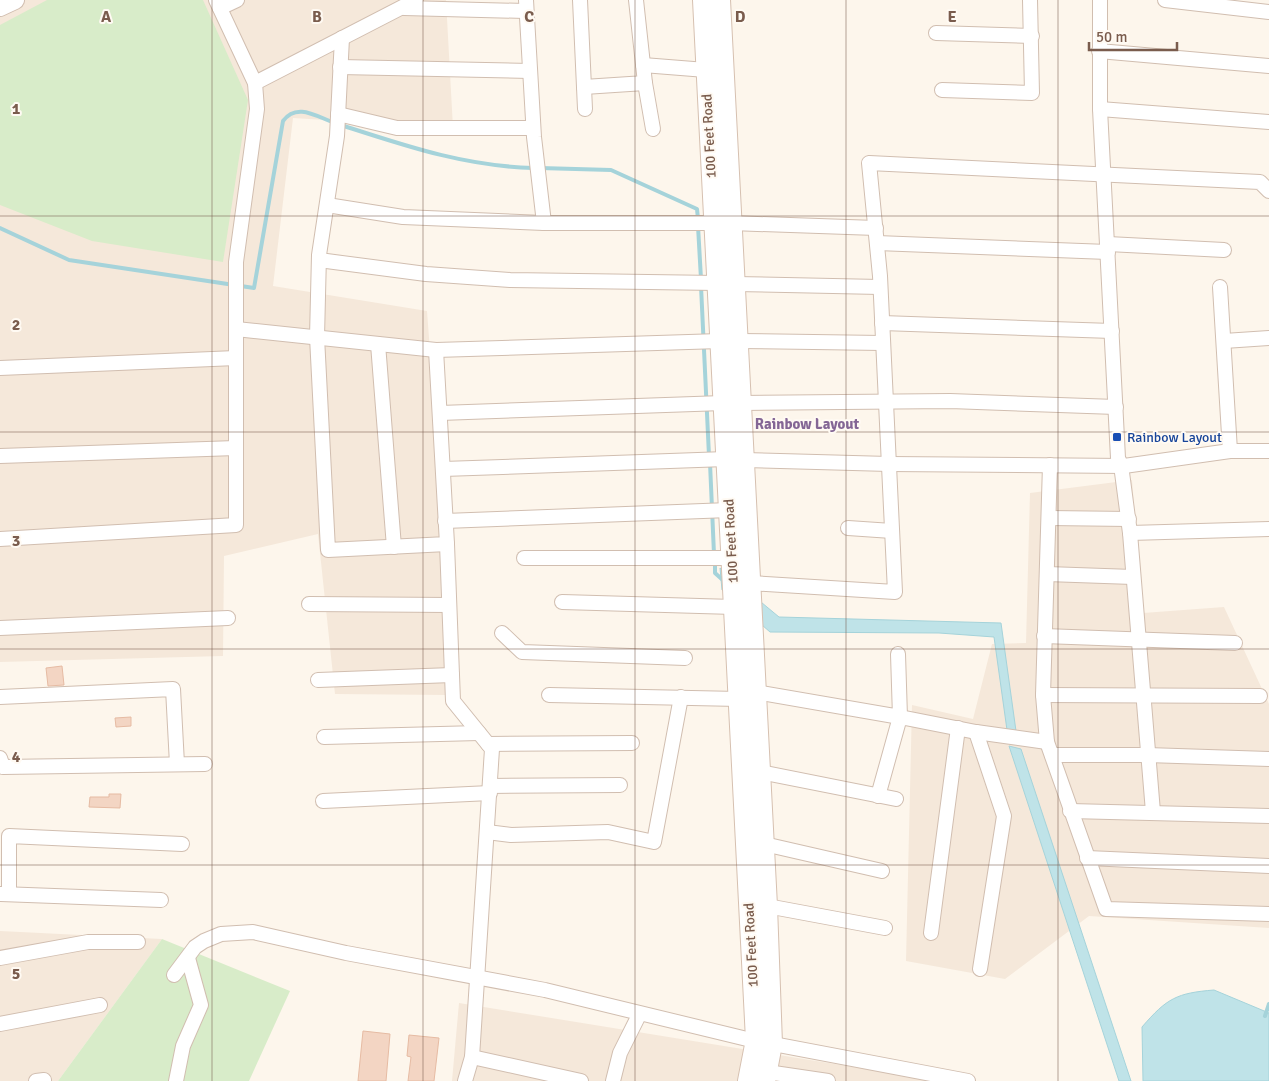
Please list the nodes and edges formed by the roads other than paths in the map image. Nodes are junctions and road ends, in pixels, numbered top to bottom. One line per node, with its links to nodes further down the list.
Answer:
1 (15, 0): 13 (street)
2 (237, 0): 11 (street)
3 (416, 0): 14 (street)
4 (580, 0): 27 (street)
5 (636, 0): 20 (street)
6 (702, 0): 23 (main road, 100 Feet Road)
7 (720, 0): 39 (main road, 100 Feet Road)
8 (1030, 0): 17 (street)
9 (1100, 0): 19 (street)
10 (1166, 0): 15 (street)
11 (218, 4): 25 (street)
12 (526, 5): 14 (street); 24 (street)
13 (0, 7)
14 (401, 8): 18 (street)
15 (1269, 12)
16 (936, 33): 17 (street)
17 (1032, 36): 28 (street)
18 (342, 38): 22 (street); 25 (street)
19 (1099, 51): 21 (street); 30 (street)
20 (643, 65): 23 (street); 26 (street)
21 (1269, 66)
22 (340, 68): 24 (street); 31 (street)
23 (706, 70): 39 (main road, 100 Feet Road)
24 (530, 71): 33 (street)
25 (255, 83): 49 (street)
26 (645, 83): 27 (street); 34 (street)
27 (584, 87): 29 (street)
28 (942, 90)
29 (585, 109)
30 (1100, 109): 32 (street); 35 (street)
31 (338, 114): 33 (street); 37 (street)
32 (1269, 122)
33 (533, 128): 38 (street)
34 (653, 129)
35 (1105, 174): 36 (street); 40 (street); 42 (street)
36 (1269, 191)
37 (327, 205): 38 (street); 44 (street)
38 (544, 222): 39 (street)
39 (723, 223): 40 (street); 45 (main road, 100 Feet Road)
40 (876, 228): 41 (street)
41 (877, 243): 42 (street); 46 (street)
42 (1108, 248): 43 (street); 50 (street)
43 (1224, 250)
44 (319, 260): 45 (street); 51 (street)
45 (726, 284): 46 (street); 53 (main road, 100 Feet Road)
46 (880, 287): 48 (street)
47 (1220, 287): 54 (street)
48 (882, 323): 50 (street); 55 (street)
49 (236, 329): 51 (street); 58 (street)
50 (1112, 331): 62 (street)
51 (317, 337): 56 (street); 82 (street)
52 (1269, 338): 54 (street)
53 (729, 341): 55 (street); 57 (street); 61 (main road, 100 Feet Road)
54 (1224, 341): 65 (street)
55 (882, 343): 60 (street)
56 (378, 344): 57 (street); 82 (street)
57 (436, 350): 63 (street)
58 (236, 358): 59 (street); 64 (street)
59 (0, 368)
60 (884, 402): 61 (street); 62 (street); 69 (street)
61 (732, 403): 63 (street); 68 (main road, 100 Feet Road)
62 (1116, 407): 71 (street)
63 (440, 413): 72 (street)
64 (236, 448): 67 (street); 80 (street)
65 (1230, 451): 66 (street); 71 (street)
66 (1269, 451)
67 (0, 456)
68 (735, 460): 69 (street); 72 (street); 73 (main road, 100 Feet Road); 84 (main road, 100 Feet Road)
69 (889, 464): 70 (street); 79 (street)
70 (1050, 464): 71 (street); 74 (street)
71 (1121, 465): 76 (street)
72 (443, 469): 75 (street)
73 (729, 510): 75 (street); 84 (main road, 100 Feet Road)
74 (1049, 518): 76 (street); 85 (street)
75 (445, 521): 81 (street)
76 (1129, 526): 78 (street); 86 (street)
77 (848, 528): 79 (street)
78 (1269, 529)
79 (892, 530): 87 (street)
80 (0, 539)
81 (447, 544): 82 (street); 90 (street)
82 (394, 547)
83 (524, 558): 84 (street)
84 (740, 558): 87 (main road, 100 Feet Road); 91 (main road, 100 Feet Road)
85 (1047, 574): 86 (street); 95 (street)
86 (1133, 577): 96 (street)
87 (750, 583): 97 (main road, 100 Feet Road)
88 (562, 602): 91 (street)
89 (309, 604): 90 (street)
90 (449, 606): 101 (street)
91 (734, 607): 97 (main road, 100 Feet Road)
92 (228, 618): 93 (street)
93 (0, 628)
94 (502, 633): 100 (street)
95 (1044, 636): 96 (street); 105 (street)
96 (1138, 638): 98 (street); 108 (street)
97 (744, 642): 104 (main road, 100 Feet Road)
98 (1235, 643)
99 (898, 654): 110 (street)
100 (685, 658)
101 (452, 676): 102 (street); 113 (street)
102 (318, 680)
103 (549, 695): 109 (street)
104 (747, 695): 109 (street); 110 (street); 123 (main road, 100 Feet Road); 154 (main road, 100 Feet Road)
105 (1043, 695): 108 (street); 117 (street)
106 (1260, 696): 108 (street)
107 (0, 697): 121 (street)
108 (1143, 697): 118 (street)
109 (681, 698): 132 (street)
110 (900, 717): 111 (street); 126 (street)
111 (958, 728): 112 (street); 144 (street)
112 (976, 732): 117 (street); 148 (street)
113 (479, 733): 114 (street); 116 (street)
114 (324, 737)
115 (632, 743): 116 (street)
116 (488, 744): 125 (street)
117 (1049, 748): 118 (street); 129 (street)
118 (1147, 755): 120 (street); 130 (street)
119 (0, 758): 121 (street)
120 (1269, 759)
121 (177, 764): 122 (street)
122 (205, 764)
123 (760, 772): 126 (street); 135 (main road, 100 Feet Road)
124 (620, 785): 125 (street)
125 (490, 790): 128 (street); 132 (street)
126 (878, 796): 127 (street)
127 (896, 799)
128 (323, 801)
129 (1070, 811): 130 (street); 136 (street)
130 (1153, 812): 131 (street)
131 (1269, 816)
132 (487, 832): 150 (street)
133 (4, 836): 134 (street); 139 (street)
134 (182, 844)
135 (764, 844): 138 (street); 141 (main road, 100 Feet Road)
136 (1087, 858): 137 (street); 142 (street)
137 (1269, 866)
138 (882, 870)
139 (4, 894): 140 (street)
140 (160, 900)
141 (767, 906): 143 (street); 154 (main road, 100 Feet Road)
142 (1269, 914)
143 (885, 928)
144 (931, 933)
145 (138, 942): 146 (street)
146 (0, 958)
147 (188, 958): 149 (street); 150 (street); 157 (street)
148 (980, 969)
149 (174, 975)
150 (479, 978): 152 (street); 155 (street)
151 (100, 1005): 153 (street)
152 (639, 1015): 154 (street); 160 (street)
153 (0, 1024)
154 (764, 1042): 156 (main road, 100 Feet Road); 161 (main road, 100 Feet Road); 163 (street)
155 (472, 1057): 158 (street); 159 (street)
156 (766, 1076): 162 (street)
157 (176, 1081)
158 (465, 1081)
159 (581, 1081)
160 (613, 1081)
161 (748, 1081)
162 (828, 1081)
163 (968, 1081)

